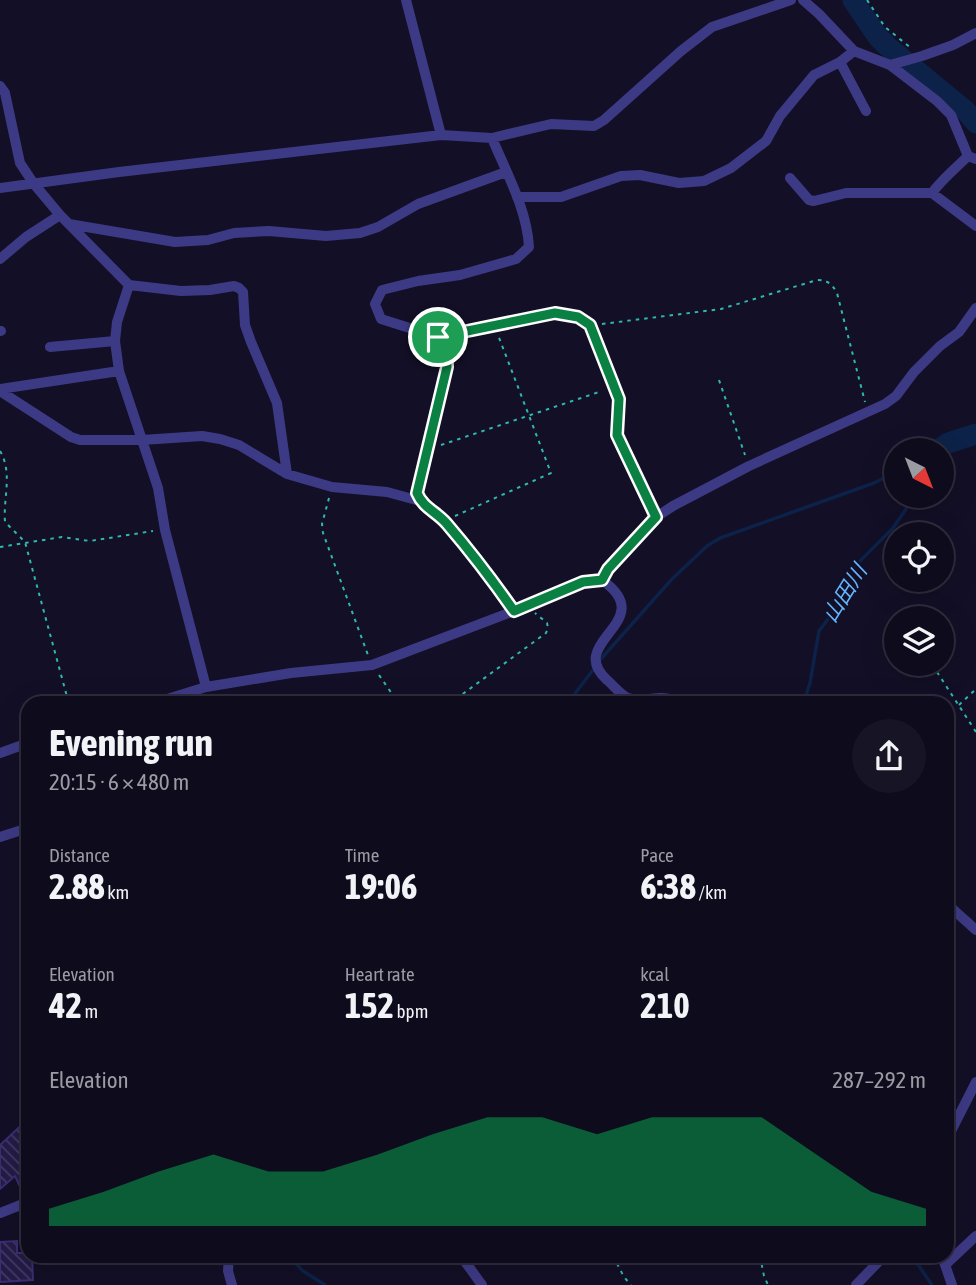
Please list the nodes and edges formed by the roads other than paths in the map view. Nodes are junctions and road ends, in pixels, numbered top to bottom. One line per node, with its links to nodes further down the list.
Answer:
1 (406, 0): 10 (street)
2 (791, 0): 11 (street)
3 (803, 0): 5 (street)
4 (976, 33): 7 (street)
5 (853, 51): 6 (street); 7 (street)
6 (840, 62): 9 (street); 18 (street)
7 (890, 65): 12 (street)
8 (0, 86): 15 (street)
9 (866, 111)
10 (441, 135): 11 (street); 15 (street)
11 (492, 138): 13 (street)
12 (972, 157): 17 (street)
13 (506, 172): 18 (street); 20 (street)
14 (790, 178): 17 (street)
15 (34, 184): 16 (street); 19 (street)
16 (0, 188)
17 (932, 193): 21 (street)
18 (517, 197): 25 (street)
19 (60, 215): 20 (street); 22 (street)
20 (69, 224): 23 (street)
21 (976, 226)
22 (0, 259)
23 (129, 285): 26 (street); 31 (street)
24 (976, 308): 33 (street)
25 (438, 337): 32 (street); 33 (street)
26 (115, 341): 27 (street); 28 (street)
27 (50, 347)
28 (119, 371): 29 (street); 30 (street)
29 (0, 390): 30 (street)
30 (142, 440): 31 (street); 36 (street)
31 (288, 474): 32 (street)
32 (420, 501): 35 (street)
33 (656, 517): 34 (street)
34 (602, 580): 35 (street); 38 (street)
35 (514, 611): 36 (street)
36 (206, 687): 37 (street)
37 (177, 696)
38 (625, 696)
39 (21, 746): 40 (street)
40 (0, 753)
41 (21, 830): 42 (street)
42 (0, 837)
43 (954, 911): 44 (street)
44 (976, 930)
45 (976, 1083): 46 (street)
46 (954, 1125)
47 (21, 1205): 48 (street)
48 (0, 1213)
49 (976, 1236): 50 (street)
50 (954, 1253)
51 (229, 1263): 55 (street)
52 (467, 1263): 56 (street)
53 (877, 1263): 57 (street)
54 (944, 1263): 58 (street)
55 (232, 1285)
56 (482, 1285)
57 (856, 1285)
58 (953, 1285)

